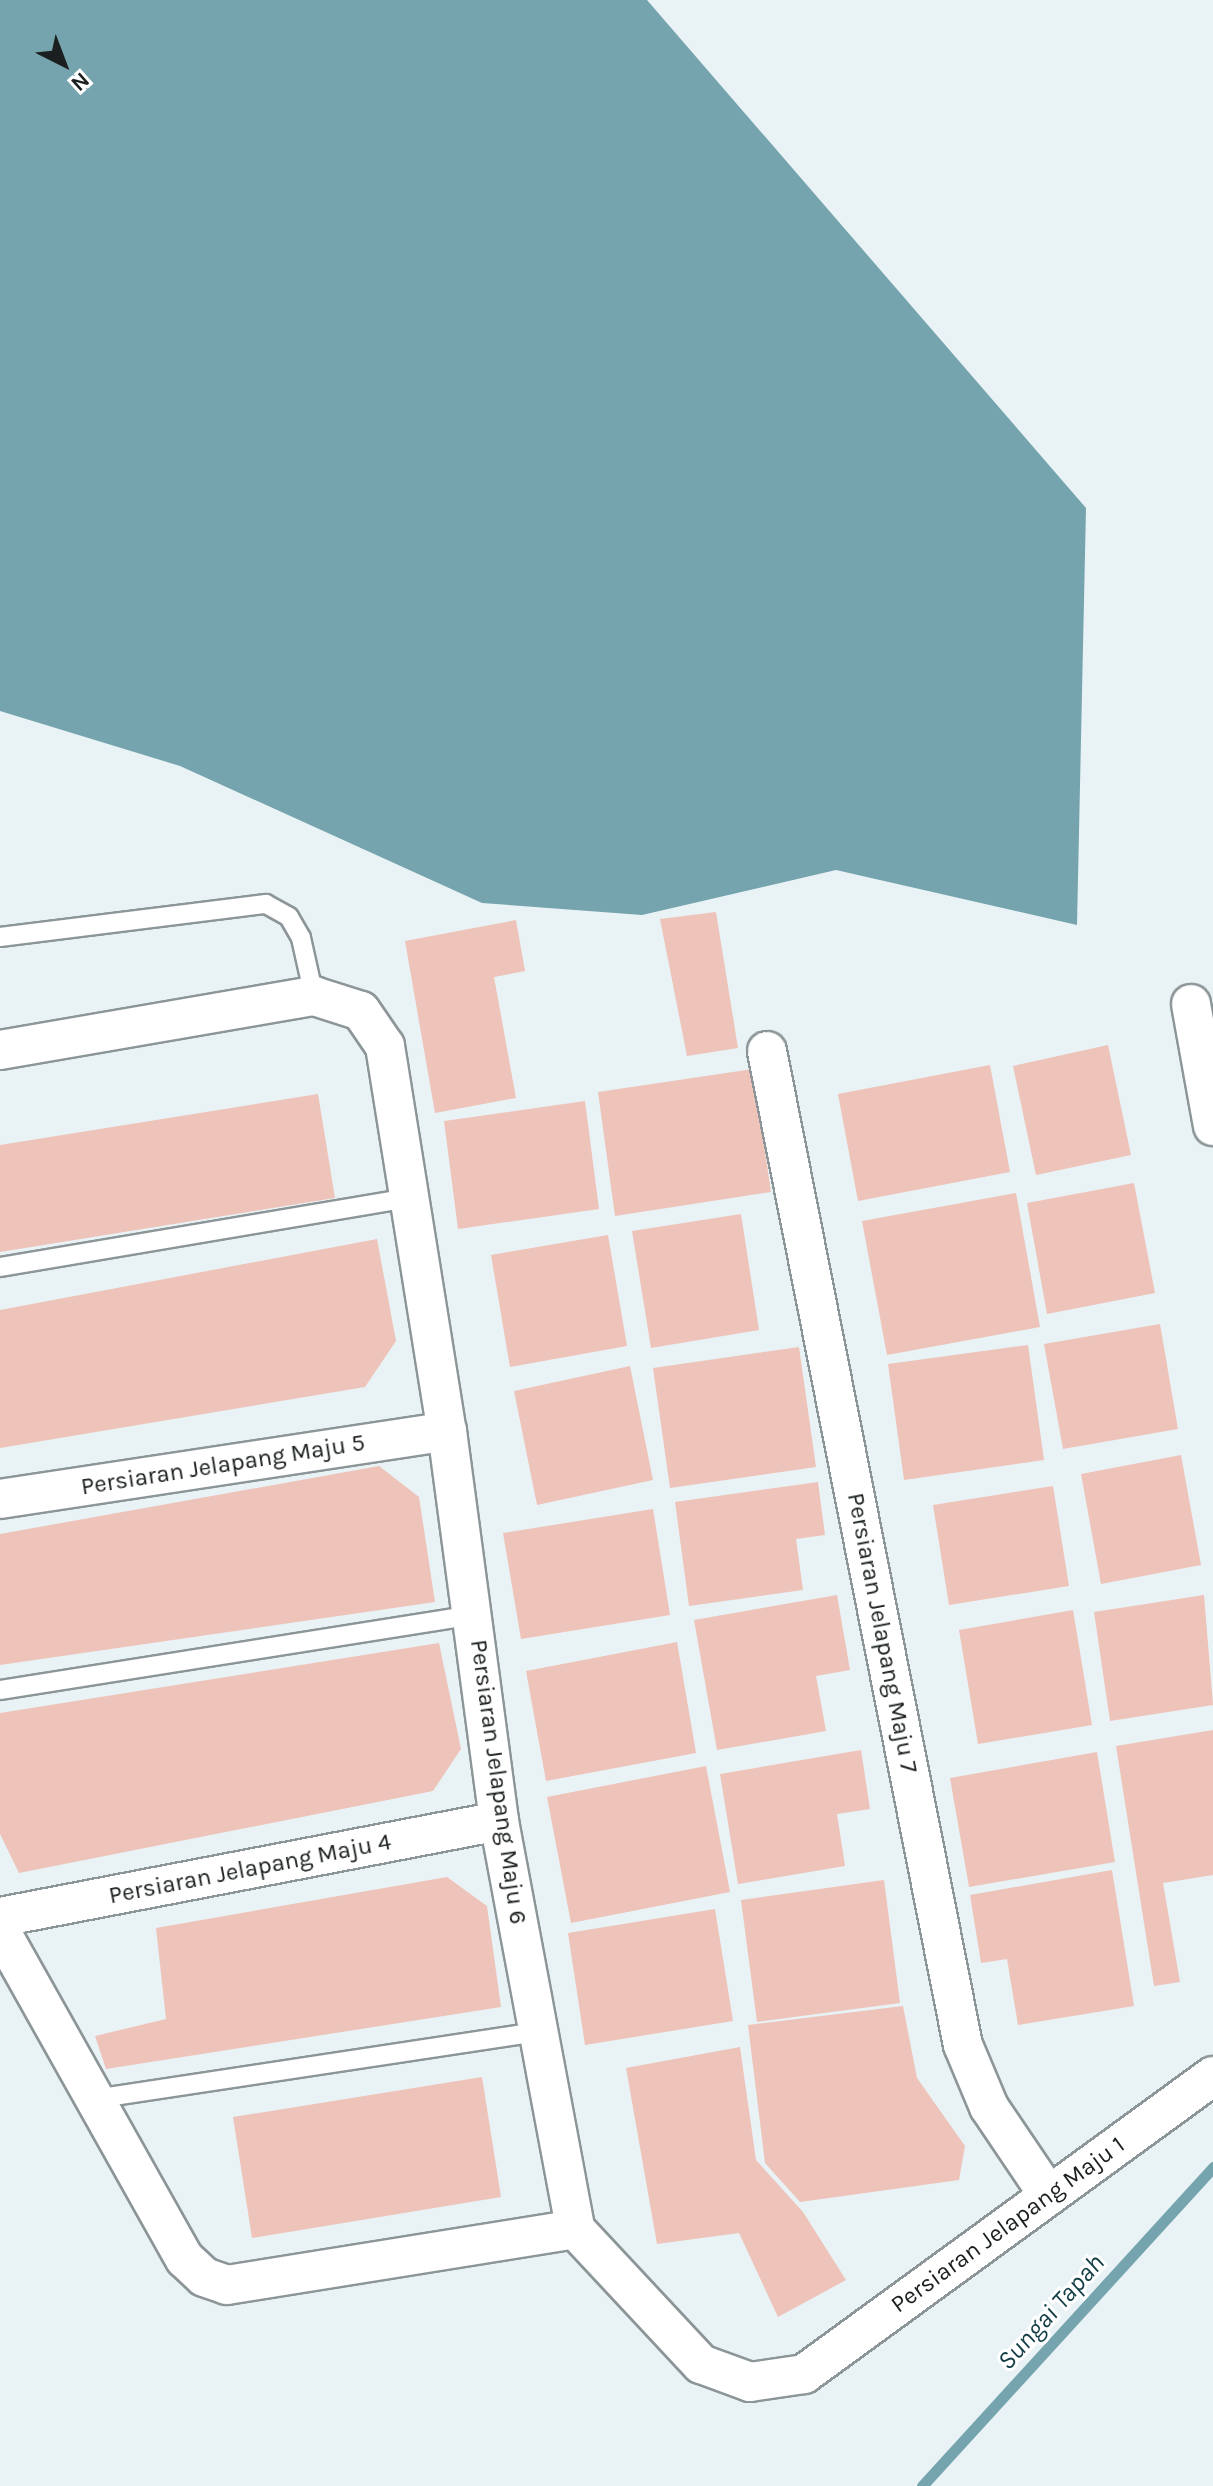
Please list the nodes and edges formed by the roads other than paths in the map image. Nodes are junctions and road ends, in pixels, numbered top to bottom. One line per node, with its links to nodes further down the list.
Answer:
1 (0, 937): 2 (lane)
2 (314, 996): 4 (street); 7 (street, Persiaran Jelapang Maju 6)
3 (1191, 1004): 6 (street)
4 (0, 1050)
5 (767, 1051): 19 (street, Persiaran Jelapang Maju 7)
6 (1213, 1126)
7 (412, 1197): 8 (lane); 9 (street, Persiaran Jelapang Maju 6)
8 (0, 1267)
9 (447, 1431): 10 (street, Persiaran Jelapang Maju 5); 11 (street, Persiaran Jelapang Maju 6)
10 (0, 1499)
11 (474, 1615): 12 (lane); 13 (street, Persiaran Jelapang Maju 6)
12 (0, 1690)
13 (499, 1821): 14 (street, Persiaran Jelapang Maju 4); 16 (street, Persiaran Jelapang Maju 6)
14 (0, 1917)
15 (0, 1930): 18 (street)
16 (538, 2032): 18 (lane); 20 (street, Persiaran Jelapang Maju 6)
17 (1213, 2076): 19 (street, Persiaran Jelapang Maju 1)
18 (90, 2100): 20 (street)
19 (1049, 2196): 20 (street, Persiaran Jelapang Maju 1)
20 (575, 2229)

